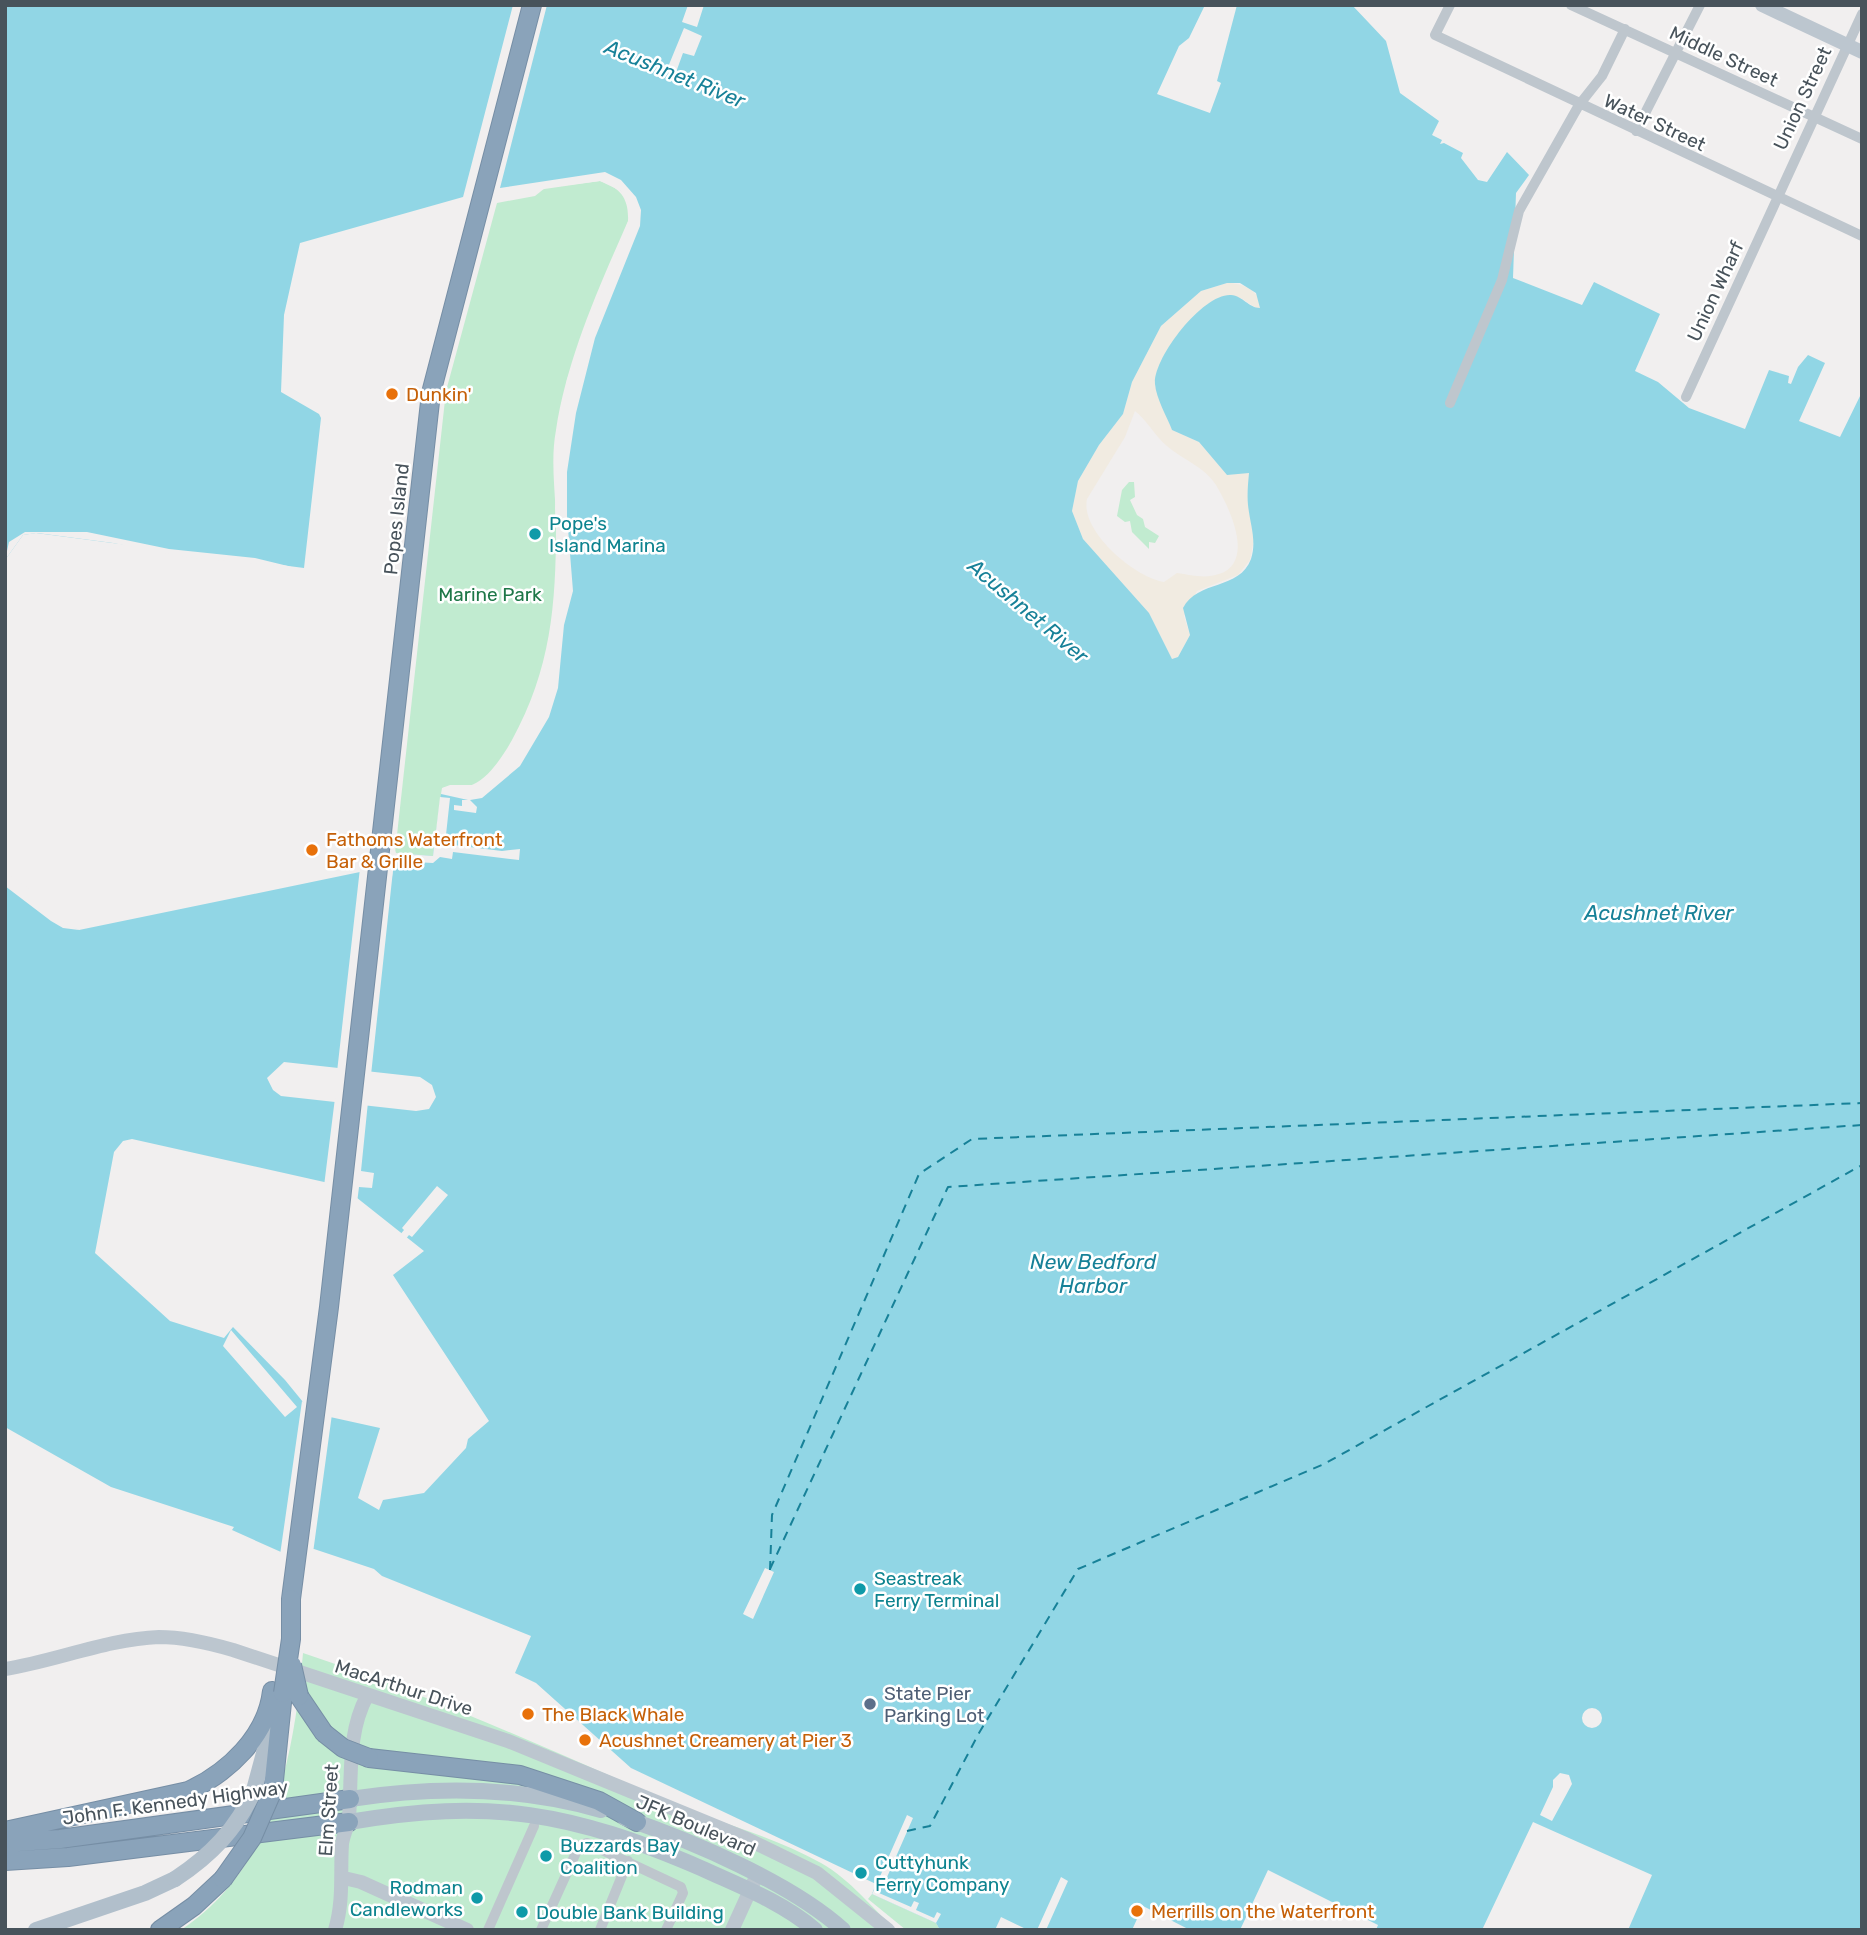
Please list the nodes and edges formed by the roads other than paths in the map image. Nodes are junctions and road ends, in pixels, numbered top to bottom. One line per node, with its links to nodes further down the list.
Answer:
1 (532, 5): 19 (highway, Popes Island)
2 (1450, 5): 11 (street, Water Street)
3 (1571, 5): 7 (street, Middle Street)
4 (1700, 5): 10 (street)
5 (1762, 5): 8 (street)
6 (1862, 14): 8 (street, Union Street)
7 (1625, 29): 10 (street, Middle Street); 11 (street)
8 (1847, 46): 9 (street); 12 (street, Union Street)
9 (1862, 52)
10 (1677, 53): 12 (street, Middle Street); 13 (street)
11 (1579, 105): 13 (street, Water Street); 18 (street)
12 (1814, 117): 14 (street, Middle Street); 15 (street, Union Street)
13 (1636, 131): 15 (street, Water Street)
14 (1862, 139)
15 (1777, 199): 16 (street, Water Street); 17 (street, Union Wharf)
16 (1862, 236)
17 (1686, 397)
18 (1450, 403)
19 (291, 1598): 21 (highway, bridge); 21 (highway, bridge)
20 (5, 1670): 22 (street, MacArthur Drive)
21 (281, 1695): 25 (highway, bridge); 27 (highway); 34 (main road, bridge); 35 (highway, bridge)
22 (367, 1696): 23 (street, Elm Street); 45 (street, MacArthur Drive)
23 (350, 1799): 24 (street, Elm Street); 25 (main road, JFK Boulevard); 28 (highway, John F. Kennedy Highway)
24 (349, 1822): 29 (highway, John F. Kennedy Highway); 32 (street, Elm Street); 33 (main road, JFK Boulevard)
25 (637, 1822): 31 (main road, JFK Boulevard)
26 (534, 1826): 38 (street)
27 (5, 1831)
28 (5, 1843)
29 (5, 1861)
30 (628, 1861): 39 (street); 40 (street); 41 (street)
31 (757, 1875): 33 (street); 44 (main road, JFK Boulevard)
32 (344, 1878): 36 (street, Elm Street); 37 (street)
33 (750, 1890): 42 (street); 43 (main road, JFK Boulevard)
34 (36, 1930)
35 (160, 1930)
36 (335, 1930)
37 (467, 1930)
38 (488, 1930)
39 (541, 1930)
40 (600, 1930)
41 (666, 1930)
42 (732, 1930)
43 (816, 1930)
44 (843, 1930)
45 (888, 1930)

